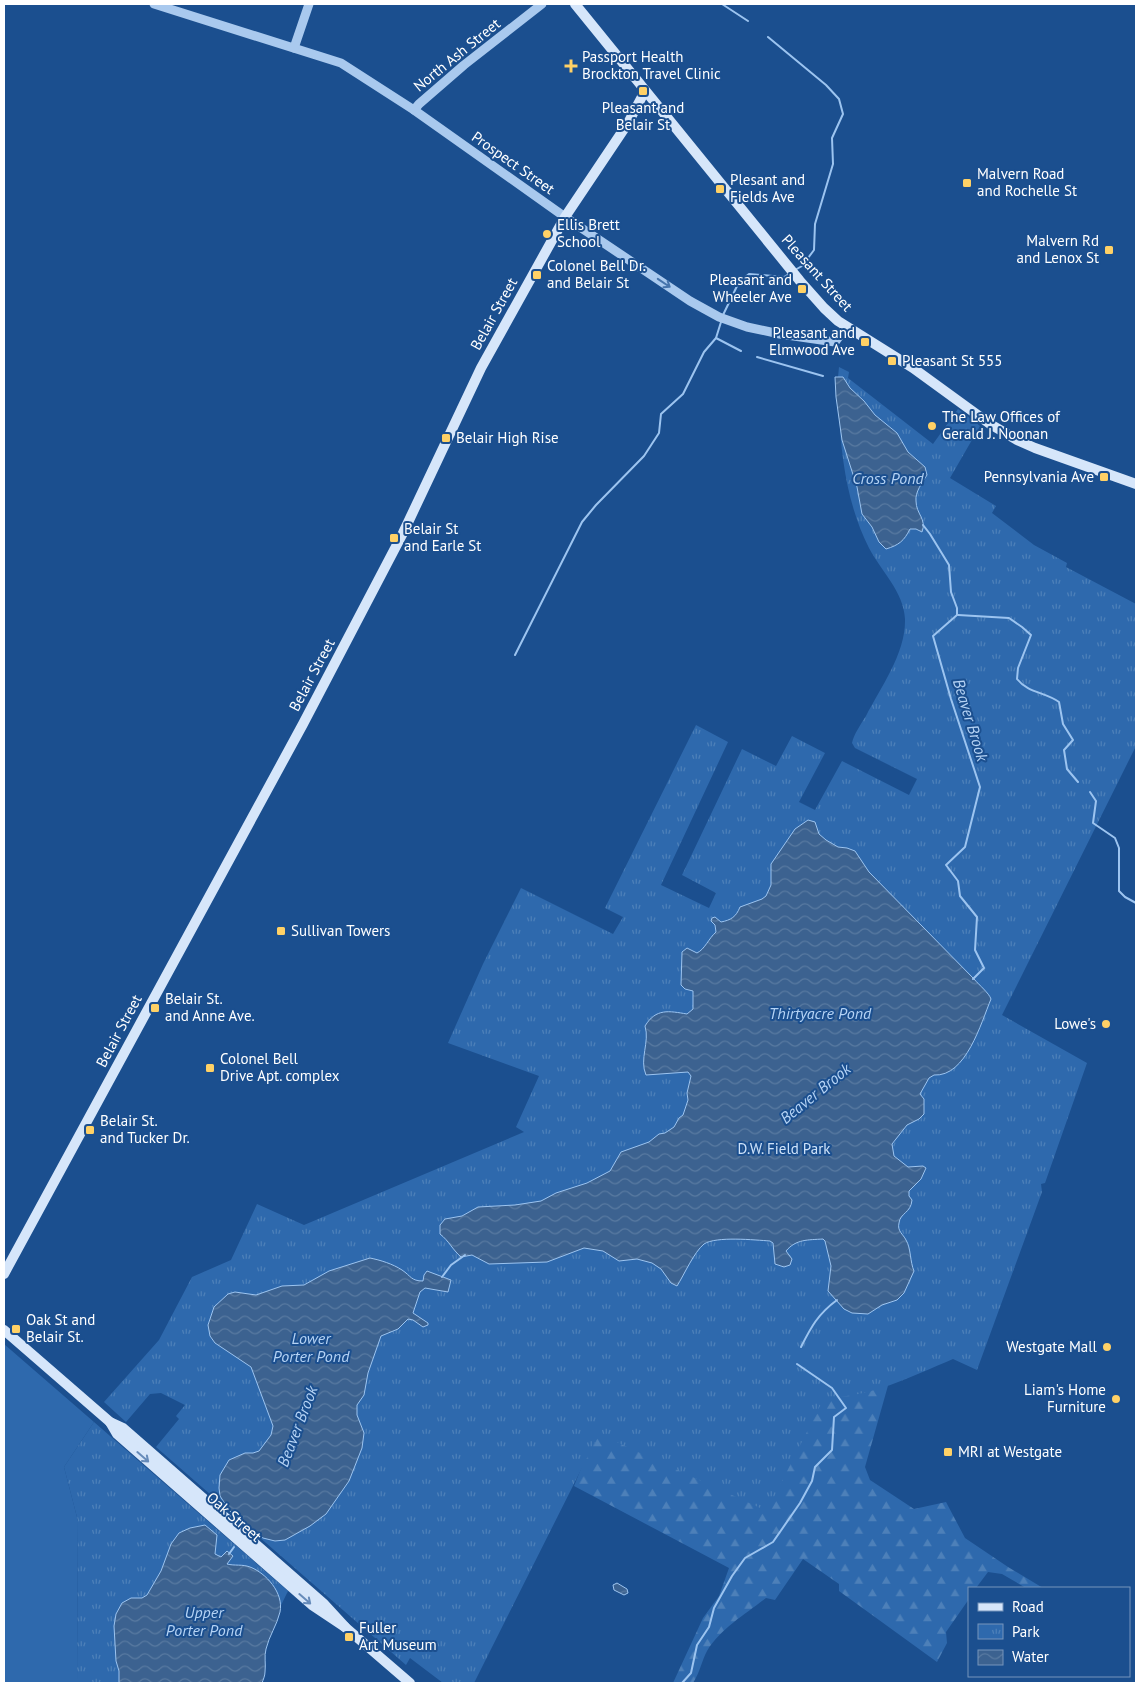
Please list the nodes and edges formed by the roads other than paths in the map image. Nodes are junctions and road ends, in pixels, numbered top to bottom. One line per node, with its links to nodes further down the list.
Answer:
1 (154, 4): 5 (street, Prospect Street)
2 (309, 4): 5 (street)
3 (542, 4): 7 (street, North Ash Street)
4 (575, 4): 6 (main road, Pleasant Street)
5 (294, 48): 7 (street, Prospect Street)
6 (645, 91): 8 (main road, Belair Street); 9 (main road, Pleasant Street)
7 (414, 110): 8 (street, Prospect Street)
8 (565, 217): 9 (street, Prospect Street, one-way to 9); 11 (main road, Belair Street)
9 (846, 327): 10 (main road, Pleasant Street)
10 (1136, 484)
11 (4, 1274)
12 (4, 1330): 13 (main road, Oak Street)
13 (410, 1683)

